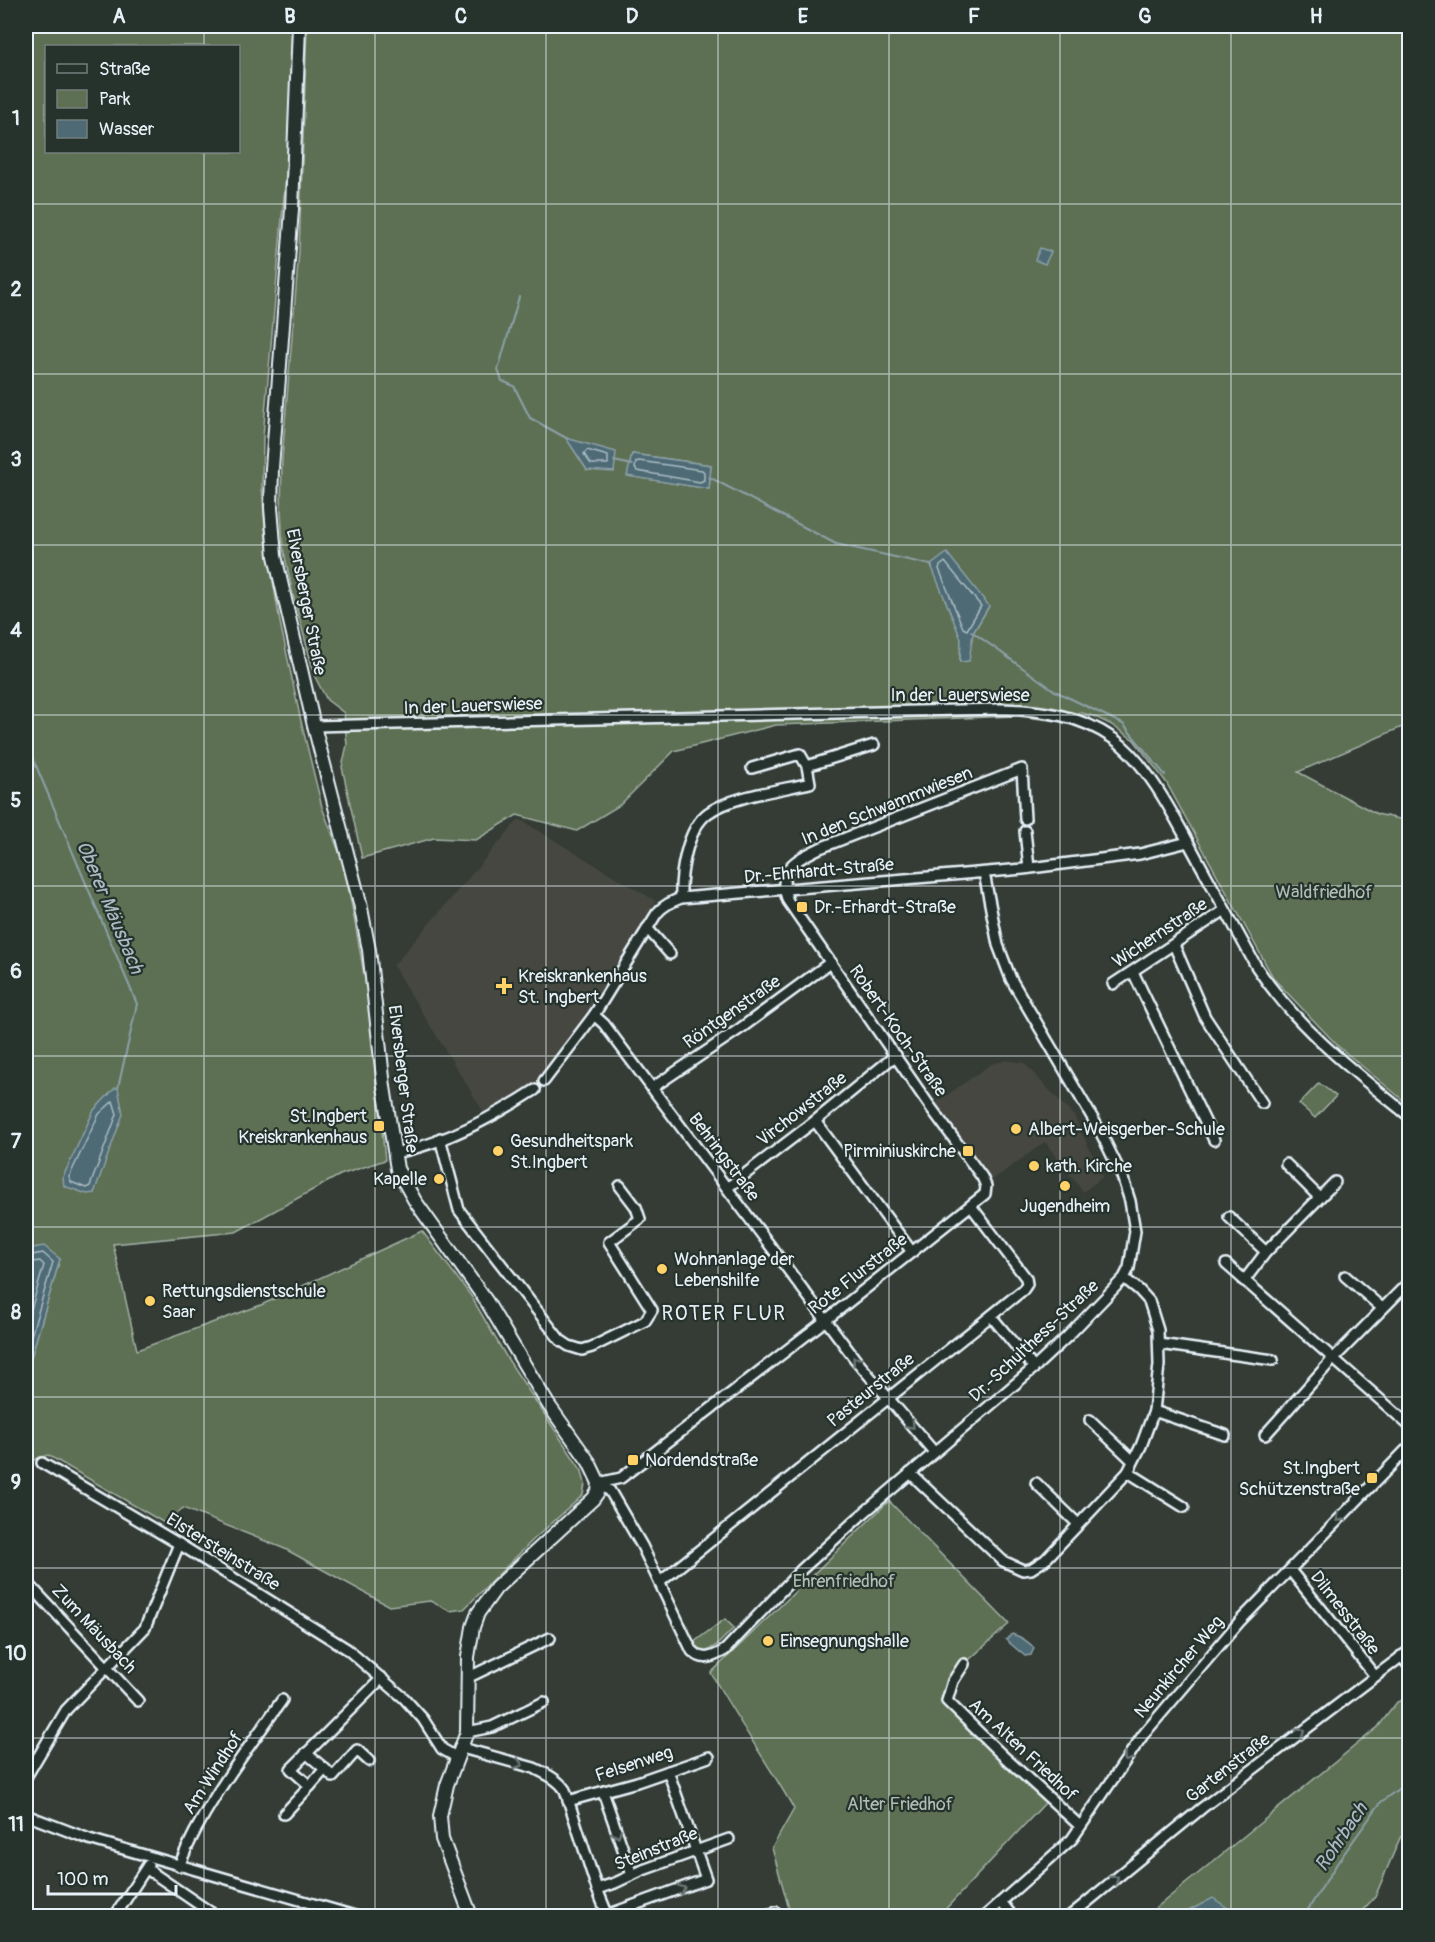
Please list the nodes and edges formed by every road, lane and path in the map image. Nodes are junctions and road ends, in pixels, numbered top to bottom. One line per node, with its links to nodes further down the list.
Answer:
1 (299, 26): 2 (main road, Elversberger Straße)
2 (314, 726): 8 (street, In der Lauerswiese); 30 (main road, Elversberger Straße)
3 (874, 745): 4 (street)
4 (807, 766): 5 (street); 12 (street)
5 (752, 768)
6 (1025, 819): 11 (street, In den Schwammwiesen)
7 (1025, 831): 9 (street)
8 (1188, 842): 9 (street, Dr.-Ehrhardt-Straße); 13 (street, In der Lauerswiese)
9 (1029, 868): 10 (street, Dr.-Ehrhardt-Straße)
10 (984, 873): 11 (street, Dr.-Ehrhardt-Straße); 43 (street, Dr.-Schulthess-Straße)
11 (785, 890): 12 (street, Dr.-Ehrhardt-Straße); 17 (street, Robert-Koch-Straße)
12 (681, 898): 14 (street)
13 (1225, 910): 15 (street, Wichernstraße); 26 (street, In der Lauerswiese)
14 (646, 928): 16 (street); 20 (street)
15 (1174, 945): 18 (street, Wichernstraße); 25 (street)
16 (670, 954)
17 (831, 962): 21 (street, Robert-Koch-Straße); 23 (street, Röntgenstraße)
18 (1133, 972): 19 (street, Wichernstraße); 29 (street)
19 (1113, 984)
20 (594, 1015): 22 (street); 23 (street, Behringstraße)
21 (896, 1055): 27 (street, Virchowstraße); 35 (street, Robert-Koch-Straße)
22 (544, 1080)
23 (652, 1088): 34 (street, Behringstraße)
24 (535, 1090): 28 (street)
25 (1262, 1102)
26 (1410, 1117)
27 (815, 1121): 34 (street, Virchowstraße); 39 (street)
28 (440, 1138): 30 (street); 33 (street)
29 (1214, 1140)
30 (394, 1153): 65 (main road, Elversberger Straße)
31 (1286, 1164): 36 (street)
32 (1335, 1182): 36 (street)
33 (620, 1186)
34 (727, 1188): 48 (street, Behringstraße)
35 (986, 1189): 37 (street, Rote Flurstraße)
36 (1319, 1197): 40 (street)
37 (970, 1206): 39 (street, Rote Flurstraße); 47 (street, Pasteurstraße)
38 (1228, 1217): 40 (street)
39 (912, 1252): 48 (street, Rote Flurstraße)
40 (1266, 1252): 44 (street)
41 (1226, 1264): 44 (street)
42 (1345, 1276): 46 (street)
43 (1124, 1278): 49 (street); 52 (street, Dr.-Schulthess-Straße)
44 (1244, 1281): 51 (street)
45 (1410, 1281): 46 (street)
46 (1382, 1308): 51 (street)
47 (991, 1316): 52 (street); 53 (street, Pasteurstraße)
48 (826, 1320): 53 (street, Behringstraße, one-way to 48); 65 (street, Rote Flurstraße)
49 (1159, 1344): 50 (street); 54 (street)
50 (1273, 1359)
51 (1332, 1360): 56 (street); 58 (street)
52 (1034, 1368): 60 (street, Dr.-Schulthess-Straße)
53 (887, 1398): 60 (street, Behringstraße, one-way to 60); 72 (street, Pasteurstraße)
54 (1154, 1411): 57 (street); 61 (street)
55 (1090, 1420): 61 (street)
56 (1410, 1426)
57 (1225, 1435)
58 (1264, 1435)
59 (1410, 1446): 70 (street, Neunkircher Weg, one-way to 70)
60 (934, 1452): 64 (street, Dr.-Schulthess-Straße)
61 (1133, 1461): 63 (street)
62 (42, 1463): 69 (street, Elstersteinstraße)
63 (1128, 1472): 67 (street); 68 (street)
64 (910, 1473): 68 (street); 72 (street, Dr.-Schulthess-Straße)
65 (599, 1483): 72 (street); 80 (main road)
66 (1036, 1483): 68 (street)
67 (1184, 1507)
68 (1078, 1524)
69 (179, 1544): 76 (street); 79 (street, Elstersteinstraße)
70 (1290, 1570): 78 (street, Dilmesstraße); 97 (street, Neunkircher Weg, one-way to 97)
71 (26, 1581): 76 (street, Zum Mäusbach)
72 (660, 1582)
73 (550, 1638): 80 (street)
74 (1406, 1653): 77 (street); 78 (street, Gartenstraße)
75 (964, 1664): 97 (street, Am Alten Friedhof)
76 (107, 1666): 82 (street, Zum Mäusbach); 91 (street)
77 (1410, 1667)
78 (1375, 1676): 115 (street, Gartenstraße, one-way to 78)
79 (382, 1678): 85 (street); 86 (street, Elstersteinstraße)
80 (467, 1678): 84 (main road)
81 (282, 1700): 101 (street, Am Windhof)
82 (138, 1701)
83 (544, 1702): 84 (street)
84 (467, 1732): 86 (main road)
85 (306, 1753): 89 (street); 92 (street)
86 (460, 1753): 94 (street, one-way to 94); 111 (main road)
87 (709, 1757): 90 (street, Felsenweg)
88 (369, 1761): 89 (street)
89 (325, 1769): 92 (street)
90 (668, 1771): 93 (street, Felsenweg); 99 (street)
91 (26, 1777)
92 (309, 1786): 95 (street)
93 (603, 1792): 94 (street, Felsenweg); 103 (street, one-way to 103)
94 (568, 1801): 104 (street)
95 (284, 1814)
96 (26, 1815): 100 (street)
97 (1080, 1826): 105 (street, Neunkircher Weg)
98 (729, 1839): 99 (street, Steinstraße)
99 (696, 1849): 103 (street, Steinstraße); 107 (street, one-way to 99)
100 (151, 1857): 101 (street); 102 (street)
101 (179, 1866): 110 (street)
102 (147, 1869): 108 (street); 109 (street)
103 (632, 1875): 104 (street, Steinstraße)
104 (597, 1889): 107 (street)
105 (1002, 1903): 113 (street, Neunkircher Weg); 114 (street)
106 (776, 1912): 112 (street)
107 (607, 1916)
108 (115, 1917)
109 (216, 1917)
110 (355, 1917)
111 (471, 1917)
112 (766, 1917)
113 (985, 1917)
114 (1012, 1917)
115 (1070, 1917)

